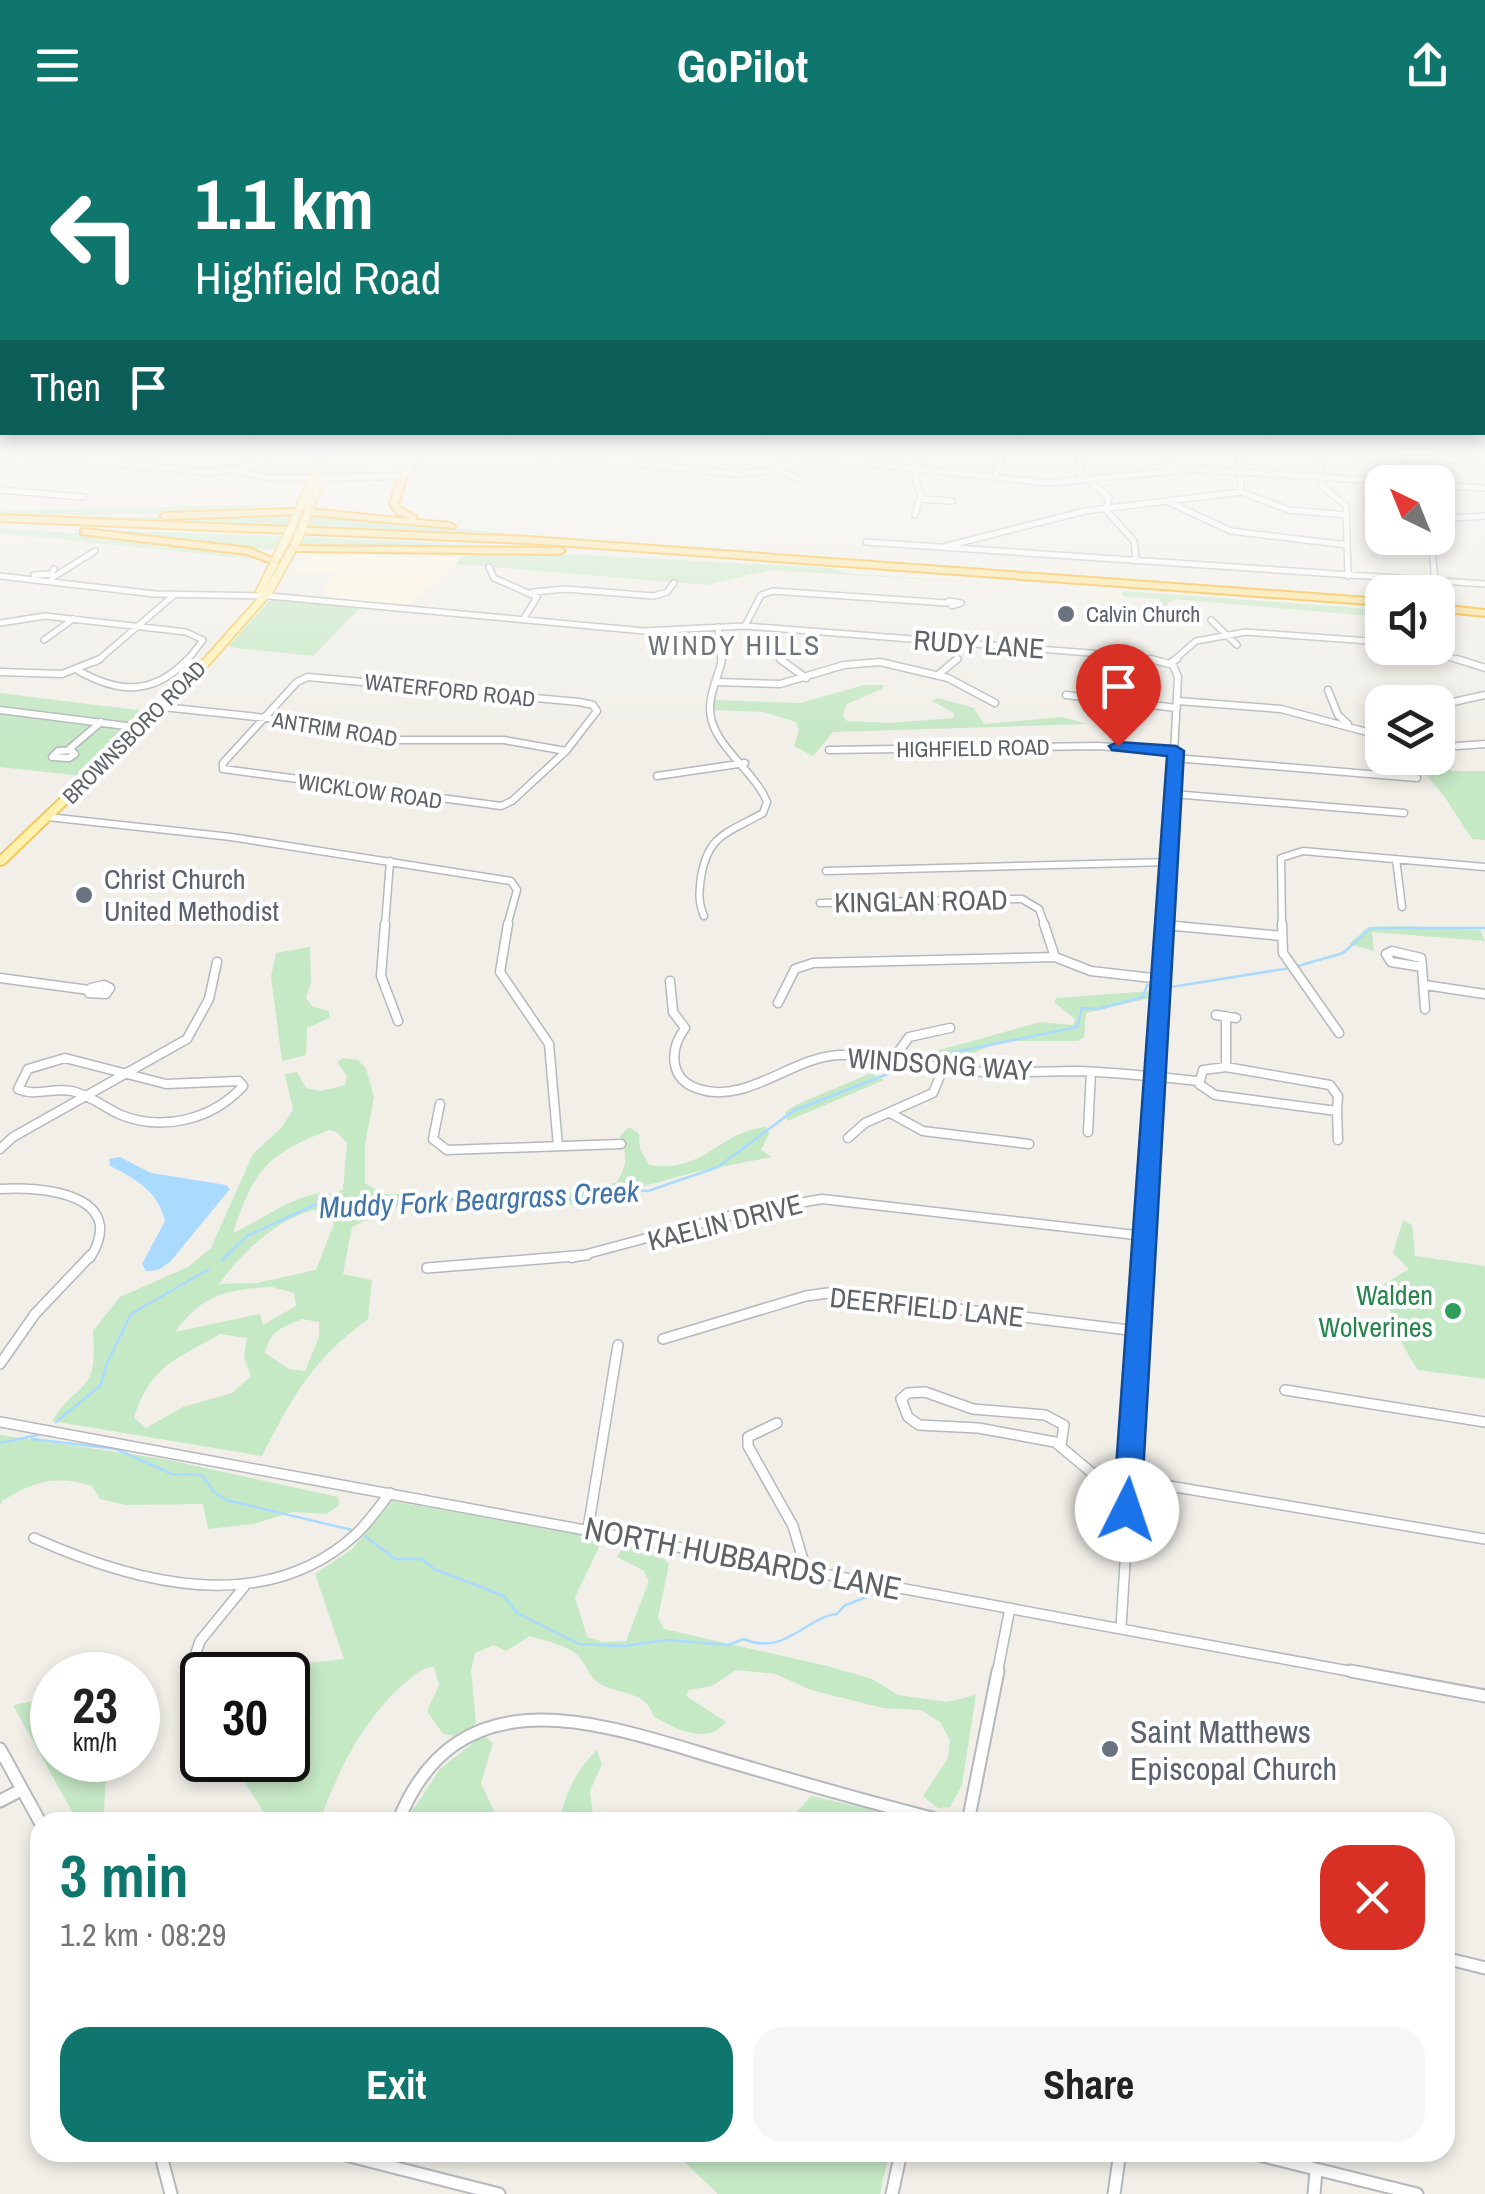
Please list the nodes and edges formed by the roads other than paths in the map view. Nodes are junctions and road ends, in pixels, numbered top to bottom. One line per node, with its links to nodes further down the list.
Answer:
1 (205, 546): 15 (highway)
2 (281, 546): 15 (highway)
3 (288, 546): 17 (main road, BROWNSBORO ROAD)
4 (288, 546): 30 (main road, BROWNSBORO ROAD)
5 (339, 546): 16 (highway)
6 (532, 546): 16 (highway)
7 (630, 546): 13 (highway)
8 (653, 546): 13 (highway)
9 (933, 546): 12 (street)
10 (1135, 546): 18 (street)
11 (1347, 546): 22 (street)
12 (943, 547): 18 (street)
13 (689, 550): 32 (highway)
14 (98, 551): 24 (street)
15 (249, 552): 17 (highway)
16 (668, 555): 33 (highway)
17 (274, 561): 30 (main road, BROWNSBORO ROAD)
18 (1136, 561): 22 (street)
19 (489, 567): 28 (street)
20 (54, 569): 21 (street)
21 (0, 573): 24 (street, RUDY LANE)
22 (1348, 576): 23 (street)
23 (1365, 577)
24 (52, 581): 29 (street, RUDY LANE)
25 (674, 583): 28 (street)
26 (1455, 583): 27 (street)
27 (1485, 584)
28 (533, 592): 38 (street)
29 (174, 595): 30 (street, RUDY LANE); 41 (street)
30 (262, 596): 38 (street, RUDY LANE); 68 (main road, BROWNSBORO ROAD)
31 (947, 603): 43 (street)
32 (1365, 604)
33 (1365, 604)
34 (1455, 612): 36 (highway)
35 (1455, 614): 36 (highway)
36 (1484, 615)
37 (73, 619): 40 (street); 41 (street); 48 (street)
38 (523, 620): 42 (street, RUDY LANE)
39 (1211, 620): 45 (street)
40 (0, 622)
41 (138, 626): 57 (street); 57 (street)
42 (718, 626): 43 (street, RUDY LANE); 61 (street)
43 (746, 626): 55 (street, RUDY LANE)
44 (1298, 626): 46 (street)
45 (1225, 634): 46 (street); 50 (street); 55 (street)
46 (1299, 636): 47 (street)
47 (1340, 639): 49 (street); 51 (street)
48 (44, 640)
49 (1365, 641)
50 (1238, 645)
51 (1340, 651)
52 (775, 652): 60 (street)
53 (1455, 656): 56 (street)
54 (958, 660): 59 (street)
55 (1171, 660): 67 (street)
56 (1483, 665)
57 (79, 671): 58 (street)
58 (0, 672)
59 (938, 674): 60 (street); 65 (street)
60 (806, 678): 61 (street)
61 (717, 682): 83 (street)
62 (1328, 690): 69 (street)
63 (1066, 695): 67 (street)
64 (1485, 695): 66 (street)
65 (995, 702)
66 (1455, 702)
67 (1178, 704): 71 (street); 82 (street)
68 (163, 707): 72 (street, ANTRIM ROAD); 75 (main road, BROWNSBORO ROAD)
69 (1336, 709): 71 (street); 74 (street)
70 (0, 710): 73 (street)
71 (1315, 717): 74 (street)
72 (264, 718): 81 (street, ANTRIM ROAD); 81 (street, WATERFORD ROAD); 81 (street, WICKLOW ROAD)
73 (101, 722): 75 (street); 79 (street)
74 (1352, 727): 76 (street)
75 (142, 728): 88 (main road, BROWNSBORO ROAD)
76 (1365, 731)
77 (1485, 744): 78 (street)
78 (1457, 746)
79 (68, 750)
80 (829, 750): 82 (street, HIGHFIELD ROAD)
81 (566, 751)
82 (1176, 755): 85 (street, HIGHFIELD ROAD); 86 (street)
83 (744, 763): 84 (street); 98 (street)
84 (657, 776)
85 (1416, 778)
86 (1173, 794): 87 (street); 93 (street)
87 (1404, 814)
88 (48, 817): 89 (main road, BROWNSBORO ROAD); 91 (street)
89 (5, 851): 92 (main road, BROWNSBORO ROAD)
90 (1396, 859): 94 (street); 97 (street); 100 (street)
91 (390, 860): 115 (street); 134 (street)
92 (0, 862)
93 (1169, 862): 95 (street); 99 (street)
94 (1485, 867)
95 (826, 872)
96 (820, 903): 101 (street, KINGLAN ROAD)
97 (1402, 907)
98 (704, 916)
99 (1166, 925): 100 (street); 105 (street)
100 (1282, 936): 117 (street)
101 (1055, 957): 105 (street); 110 (street)
102 (217, 962): 122 (street)
103 (1422, 967): 103 (street); 107 (street)
104 (0, 978): 108 (street)
105 (1162, 979): 123 (street)
106 (670, 981): 118 (street, WINDSONG WAY)
107 (1425, 985): 109 (street); 111 (street)
108 (89, 990)
109 (1485, 994)
110 (778, 1003)
111 (1425, 1009)
112 (1216, 1015): 113 (street)
113 (1226, 1016): 114 (street); 119 (street)
114 (1236, 1018)
115 (398, 1021)
116 (950, 1028): 118 (street)
117 (1338, 1033)
118 (892, 1060): 120 (street, WINDSONG WAY)
119 (1226, 1067): 124 (street); 127 (street)
120 (943, 1069): 121 (street, WINDSONG WAY); 128 (street)
121 (1091, 1072): 123 (street, WINDSONG WAY); 129 (street)
122 (124, 1074): 125 (street); 125 (street); 125 (street)
123 (1155, 1078): 124 (street, WINDSONG WAY); 137 (street)
124 (1198, 1082): 127 (street, WINDSONG WAY)
125 (88, 1099): 135 (street)
126 (440, 1104): 134 (street)
127 (1336, 1111): 131 (street)
128 (890, 1113): 130 (street); 133 (street)
129 (1088, 1132)
130 (848, 1138)
131 (1338, 1140)
132 (621, 1144): 134 (street)
133 (1028, 1144)
134 (558, 1146)
135 (0, 1149)
136 (0, 1189): 142 (street)
137 (1144, 1236): 138 (street, KAELIN DRIVE); 139 (street)
138 (427, 1268)
139 (1137, 1332): 140 (street, DEERFIELD LANE); 148 (street)
140 (663, 1340)
141 (618, 1346): 150 (street)
142 (2, 1358)
143 (1285, 1390): 145 (street)
144 (0, 1422): 149 (street, NORTH HUBBARDS LANE)
145 (1485, 1422)
146 (777, 1423): 153 (street)
147 (1061, 1446): 147 (street); 148 (street)
148 (1130, 1478): 152 (street); 156 (street)
149 (390, 1493): 150 (street, NORTH HUBBARDS LANE); 154 (street)
150 (588, 1529): 153 (street, NORTH HUBBARDS LANE)
151 (34, 1538): 154 (street)
152 (1485, 1538)
153 (806, 1570): 155 (street, NORTH HUBBARDS LANE)
154 (244, 1587): 157 (street)
155 (1010, 1608): 156 (street, NORTH HUBBARDS LANE); 165 (street)
156 (1122, 1628): 158 (street, NORTH HUBBARDS LANE)
157 (198, 1652)
158 (1485, 1696)
159 (0, 1749): 160 (street)
160 (21, 1790): 161 (street); 162 (street)
161 (0, 1801)
162 (34, 1812)
163 (402, 1812): 164 (street)
164 (912, 1812)
165 (970, 1812)
166 (1455, 1960): 167 (street)
167 (1485, 1968)
168 (163, 2162): 174 (street)
169 (373, 2162): 175 (street)
170 (899, 2162): 176 (street)
171 (1119, 2162): 177 (street)
172 (1283, 2162): 173 (street)
173 (1316, 2171): 178 (street); 179 (street)
174 (172, 2194)
175 (498, 2194)
176 (892, 2194)
177 (1114, 2194)
178 (1314, 2194)
179 (1416, 2194)

